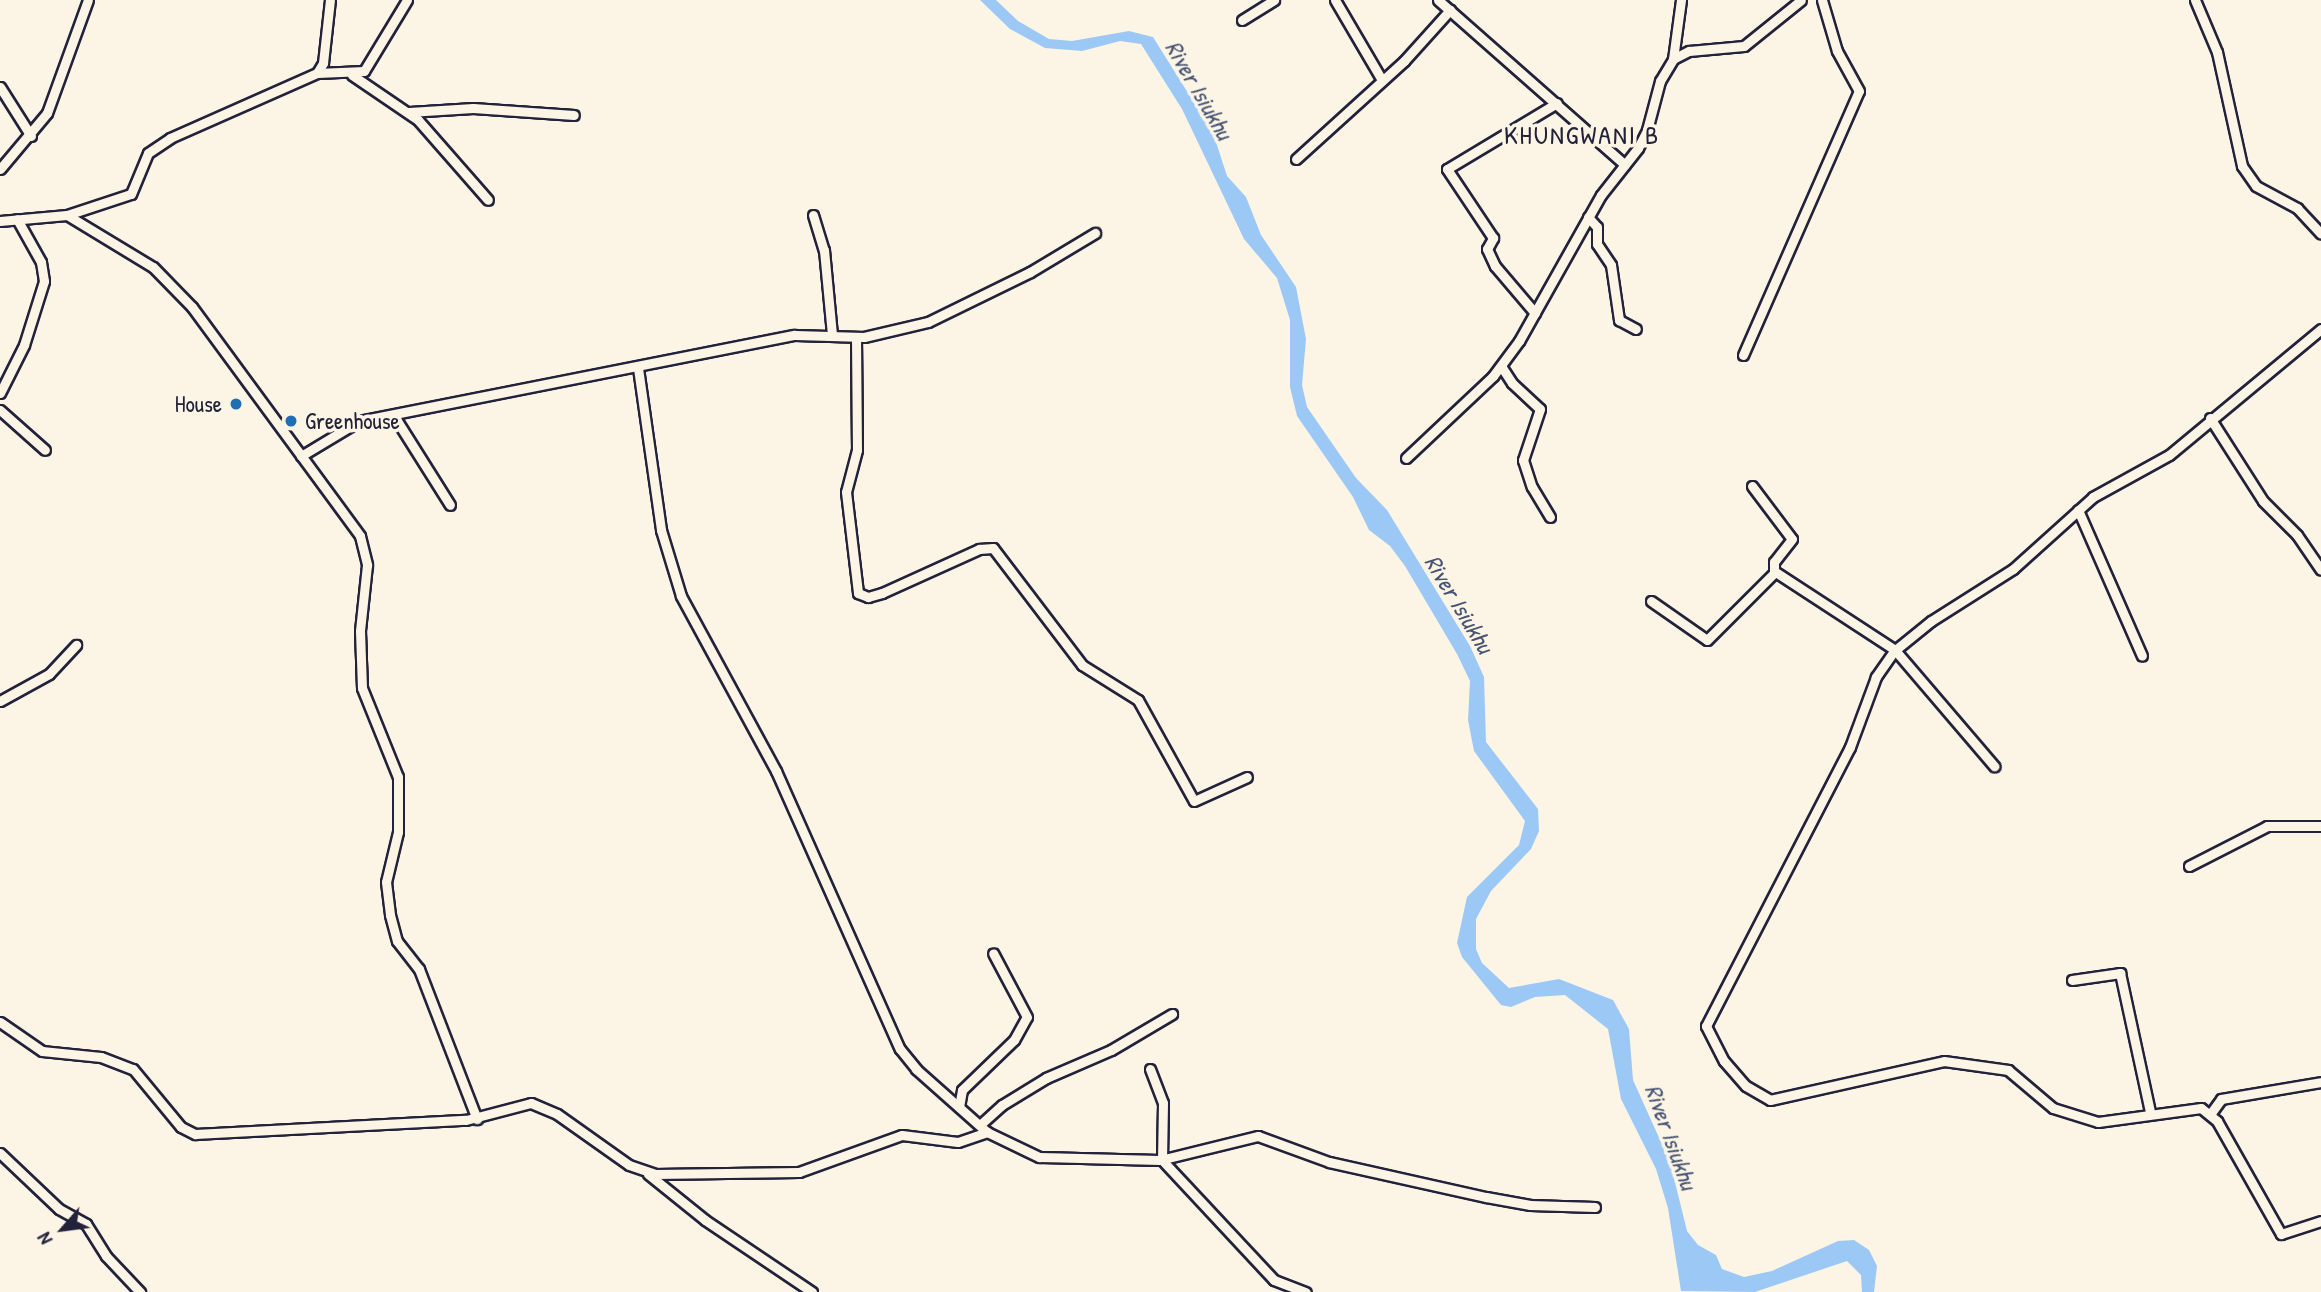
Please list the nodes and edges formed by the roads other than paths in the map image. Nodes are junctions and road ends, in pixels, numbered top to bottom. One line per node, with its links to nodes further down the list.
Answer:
1 (88, 0): 23 (street)
2 (330, 0): 16 (street)
3 (407, 0): 17 (street)
4 (1273, 0): 12 (street)
5 (1335, 0): 18 (street)
6 (1438, 0): 11 (street)
7 (1681, 0): 13 (street)
8 (1801, 0): 14 (street)
9 (1822, 0): 40 (street)
10 (2195, 0): 34 (street)
11 (1450, 10): 18 (street); 20 (street)
12 (1242, 20)
13 (1677, 39): 14 (street); 15 (street)
14 (1689, 51): 15 (street)
15 (1673, 59): 25 (street)
16 (317, 73): 17 (street); 28 (street)
17 (352, 75): 21 (street)
18 (1382, 80): 24 (street)
19 (0, 87): 23 (street)
20 (1557, 103): 25 (street); 35 (street)
21 (409, 112): 22 (street); 27 (street)
22 (574, 115)
23 (31, 136): 26 (street)
24 (1296, 159)
25 (1625, 165): 30 (street)
26 (0, 169)
27 (488, 200)
28 (67, 215): 31 (street); 48 (street)
29 (813, 215): 38 (street)
30 (1588, 217): 35 (street); 36 (street)
31 (17, 219): 32 (street); 43 (street)
32 (0, 221)
33 (1095, 233): 39 (street)
34 (2321, 234)
35 (1535, 313): 41 (street)
36 (1636, 329)
37 (2321, 329): 46 (street)
38 (832, 334): 39 (street); 42 (street)
39 (856, 337): 62 (street)
40 (1743, 355)
41 (1502, 366): 49 (street); 53 (street)
42 (638, 368): 45 (street); 71 (street)
43 (0, 393)
44 (0, 410): 47 (street)
45 (394, 416): 48 (street); 51 (street)
46 (2210, 418): 52 (street); 54 (street)
47 (45, 450)
48 (301, 456): 74 (street)
49 (1406, 458)
50 (1752, 486): 55 (street)
51 (450, 505)
52 (2078, 510): 58 (street); 59 (street)
53 (1550, 517)
54 (2321, 570)
55 (1774, 572): 56 (street); 58 (street)
56 (1651, 601)
57 (76, 645): 60 (street)
58 (1895, 650): 61 (street); 72 (street)
59 (2142, 656)
60 (0, 701)
61 (1994, 766)
62 (1247, 777)
63 (2321, 826): 64 (street)
64 (2189, 866)
65 (993, 953): 71 (street)
66 (2072, 980): 72 (street)
67 (1172, 1014): 75 (street)
68 (0, 1022): 74 (street)
69 (1150, 1069): 77 (street)
70 (2321, 1082): 73 (street)
71 (959, 1107): 75 (street)
72 (2150, 1112): 73 (street)
73 (2211, 1113): 80 (street)
74 (477, 1119): 78 (street)
75 (985, 1128): 77 (street); 78 (street)
76 (0, 1153): 81 (street)
77 (1162, 1160): 79 (street); 83 (street)
78 (648, 1174): 82 (street)
79 (1595, 1207)
80 (2321, 1221)
81 (135, 1291)
82 (812, 1292)
83 (1306, 1292)

